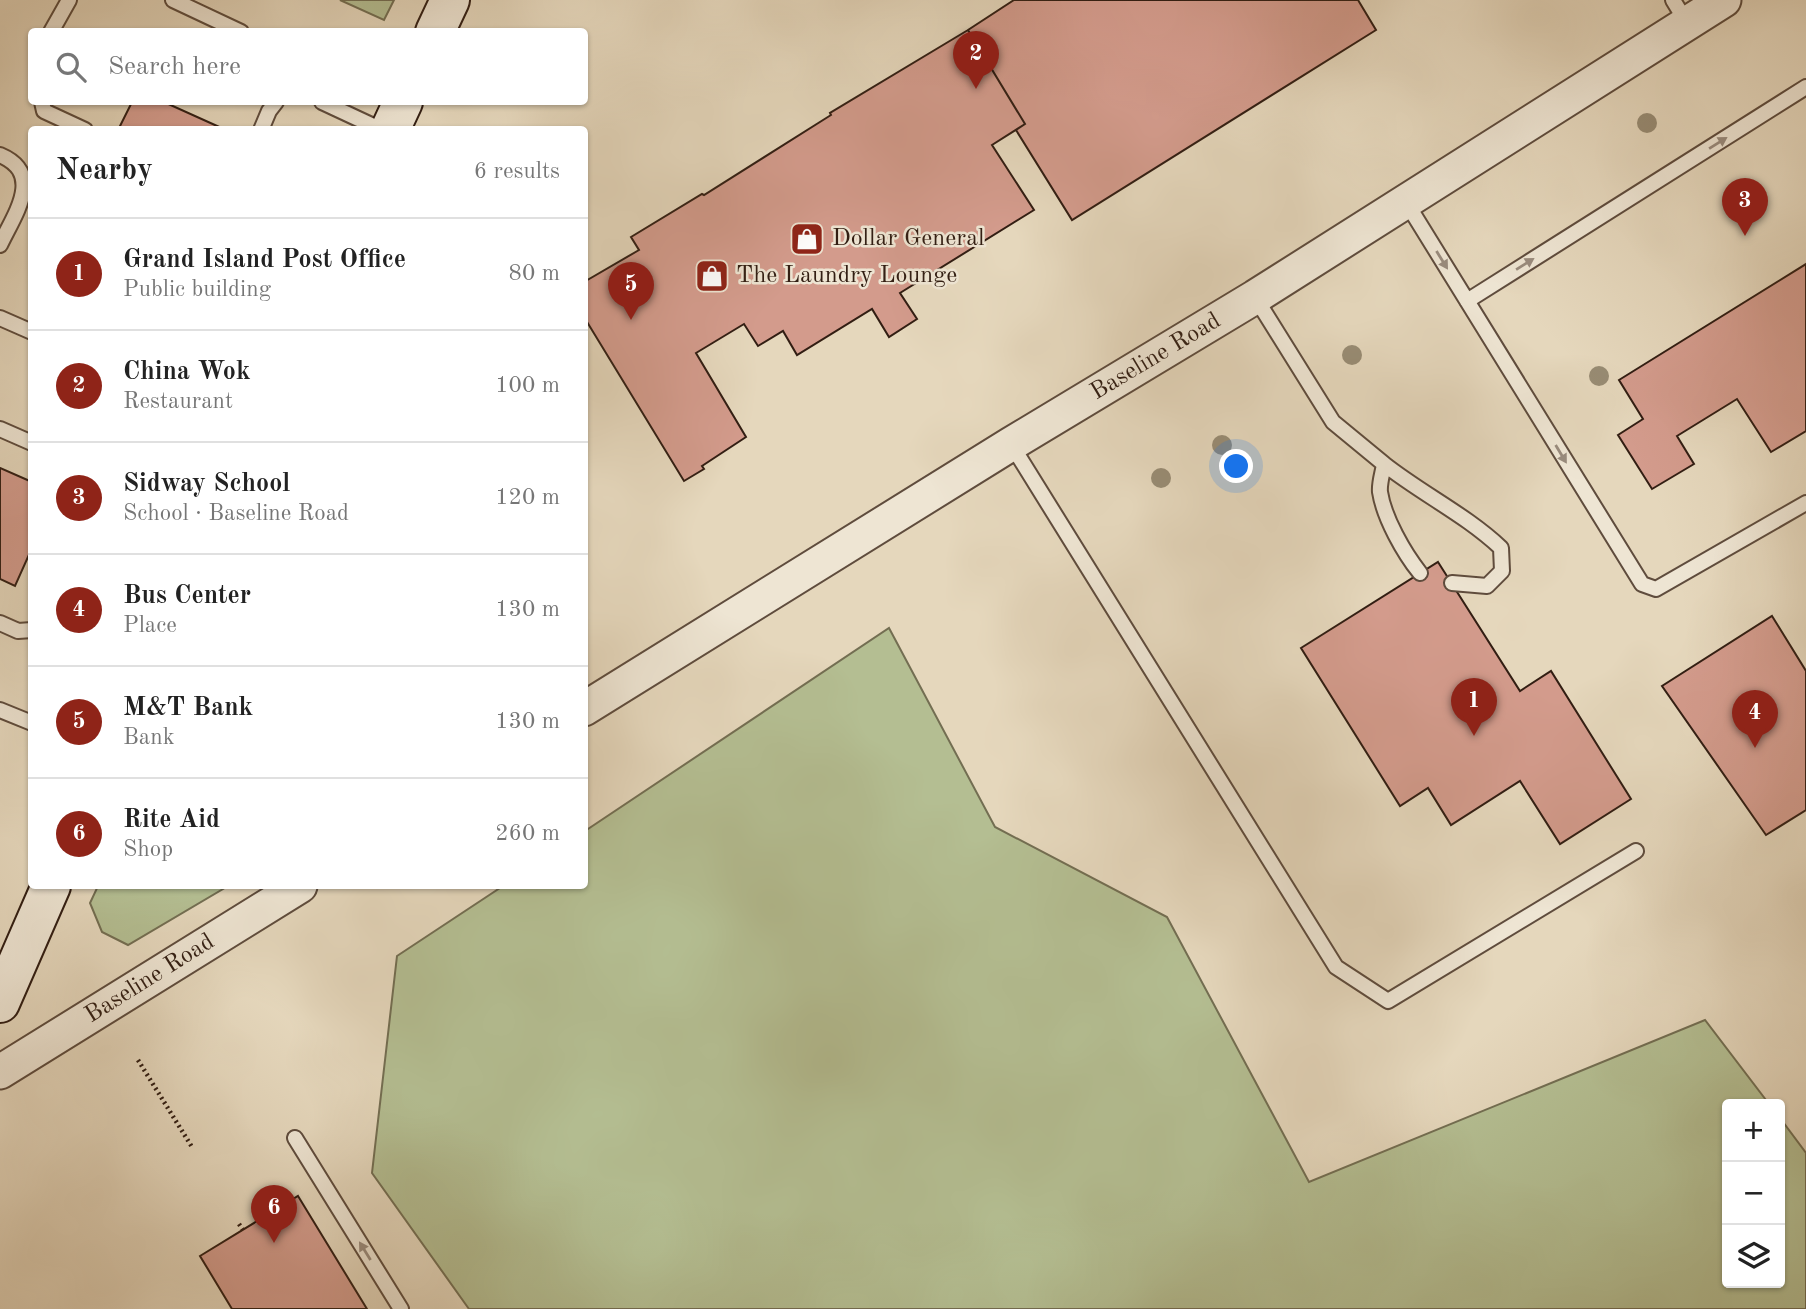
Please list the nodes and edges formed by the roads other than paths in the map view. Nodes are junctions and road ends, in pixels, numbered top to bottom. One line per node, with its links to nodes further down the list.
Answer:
1 (69, 0): 6 (lane)
2 (173, 0): 7 (lane)
3 (450, 0): 8 (main road)
4 (1724, 0): 5 (street, Baseline Road)
5 (1680, 11): 19 (street, Baseline Road)
6 (53, 28)
7 (232, 28)
8 (437, 28)
9 (1806, 87): 22 (lane, one-way to 9)
10 (43, 105): 14 (lane)
11 (328, 105): 16 (lane)
12 (402, 105): 17 (main road)
13 (273, 106): 15 (lane)
14 (76, 126)
15 (263, 126)
16 (373, 126)
17 (392, 126)
18 (0, 155): 20 (lane)
19 (1406, 202): 21 (street, Baseline Road); 22 (lane, one-way to 22)
20 (0, 245)
21 (1255, 297): 27 (street, Baseline Road); 28 (lane)
22 (1467, 300): 29 (lane, one-way to 29)
23 (0, 318): 24 (lane)
24 (28, 330)
25 (0, 429): 26 (lane)
26 (28, 441)
27 (1011, 444): 34 (street, Baseline Road); 37 (lane)
28 (1384, 464): 30 (lane); 31 (lane)
29 (1806, 503)
30 (1420, 573)
31 (1452, 583)
32 (0, 623): 33 (lane)
33 (28, 630)
34 (588, 707)
35 (0, 710): 36 (lane)
36 (28, 721)
37 (1636, 851)
38 (50, 889): 40 (main road)
39 (295, 889): 41 (street, Baseline Road)
40 (0, 1003)
41 (0, 1072)
42 (295, 1138): 43 (lane, one-way to 42)
43 (401, 1309)

